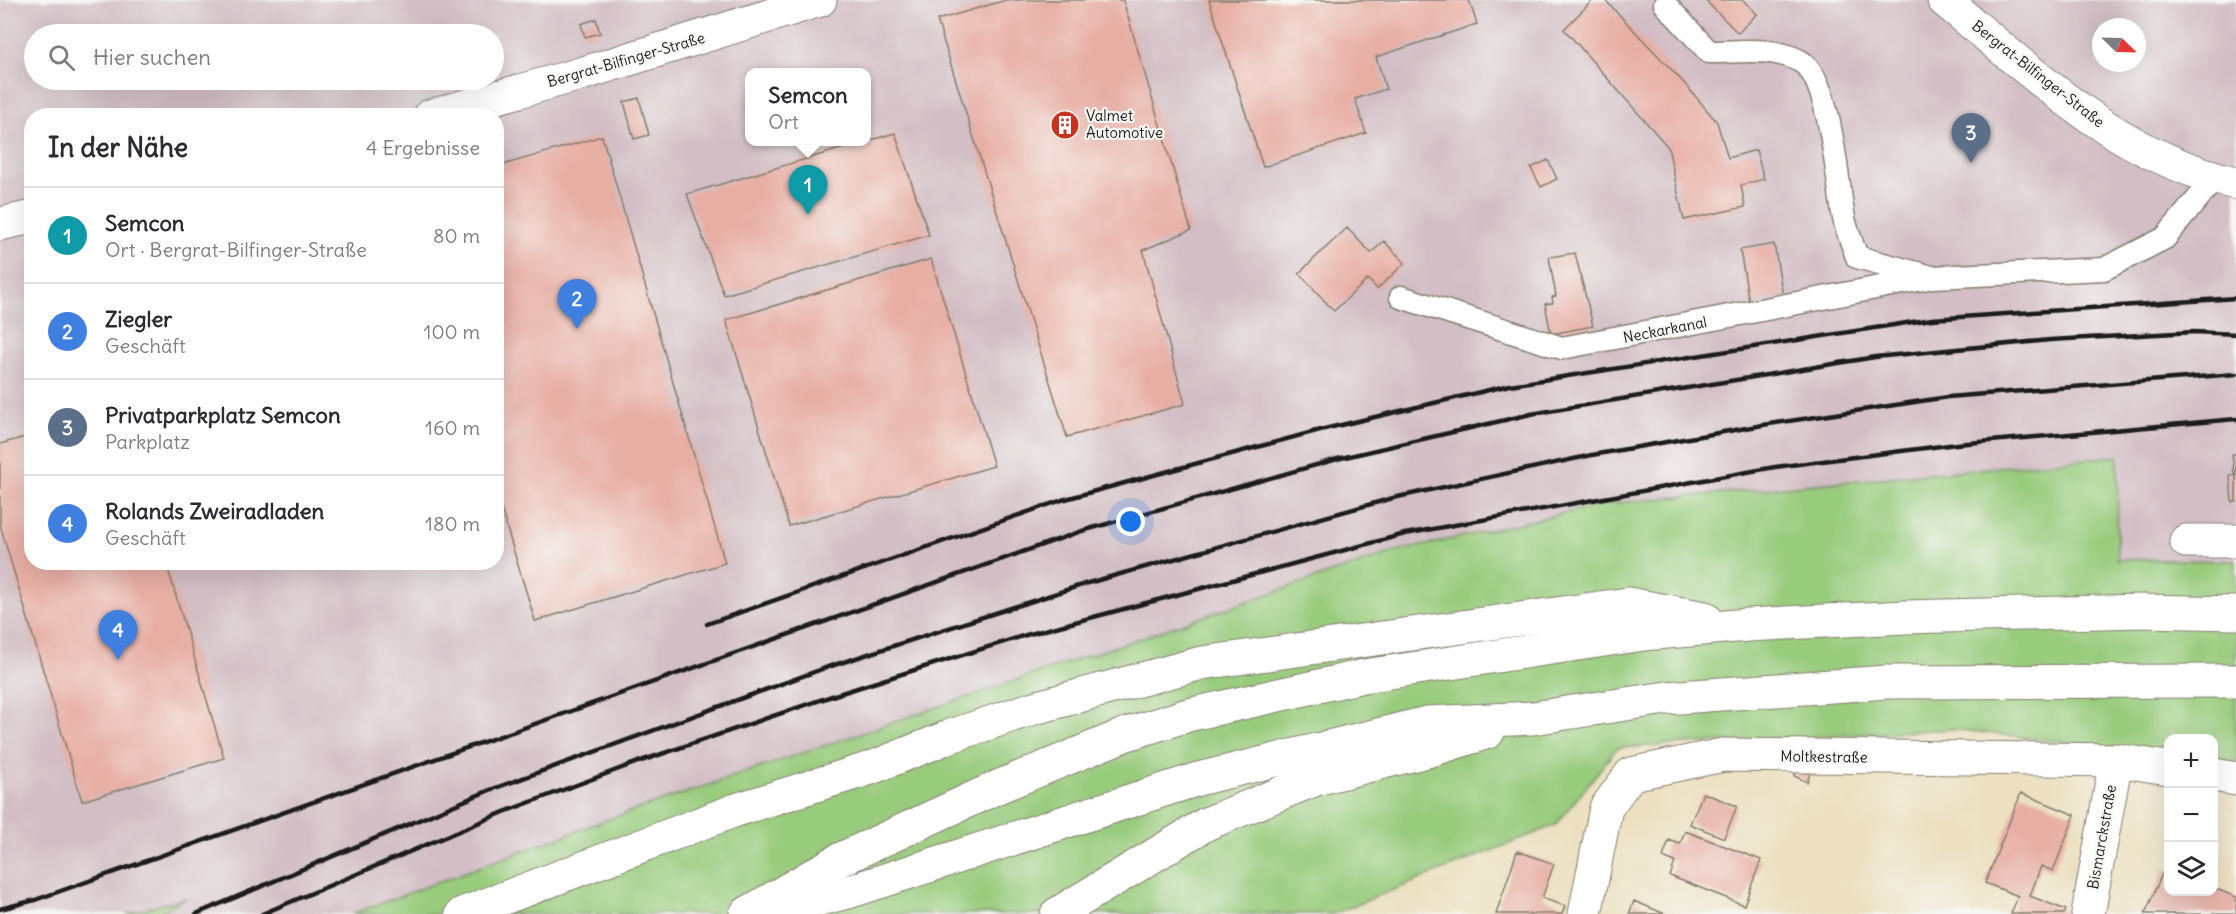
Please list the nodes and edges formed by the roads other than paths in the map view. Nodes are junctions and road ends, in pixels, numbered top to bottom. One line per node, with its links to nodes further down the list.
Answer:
1 (820, 0): 4 (main road, Bergrat-Bilfinger-Straße)
2 (1944, 0): 5 (main road, Bergrat-Bilfinger-Straße)
3 (1665, 4): 8 (lane, Neckarkanal)
4 (459, 108)
5 (2225, 181): 8 (lane, Neckarkanal)
6 (24, 219): 7 (main road)
7 (0, 224)
8 (1933, 277): 9 (lane, Neckarkanal)
9 (1401, 297)
10 (2186, 541): 11 (main road)
11 (2236, 541)
12 (2236, 613): 13 (main road)
13 (1748, 625): 20 (main road); 21 (main road)
14 (2236, 681): 15 (main road)
15 (1533, 718): 22 (main road); 23 (main road)
16 (2116, 760): 17 (main road, Moltkestraße); 24 (main road, Moltkestraße); 25 (main road, Bismarckstraße)
17 (2164, 767)
18 (2218, 776): 19 (main road)
19 (2236, 779)
20 (462, 914)
21 (746, 914)
22 (761, 914)
23 (1057, 914)
24 (1585, 914)
25 (2088, 914)

